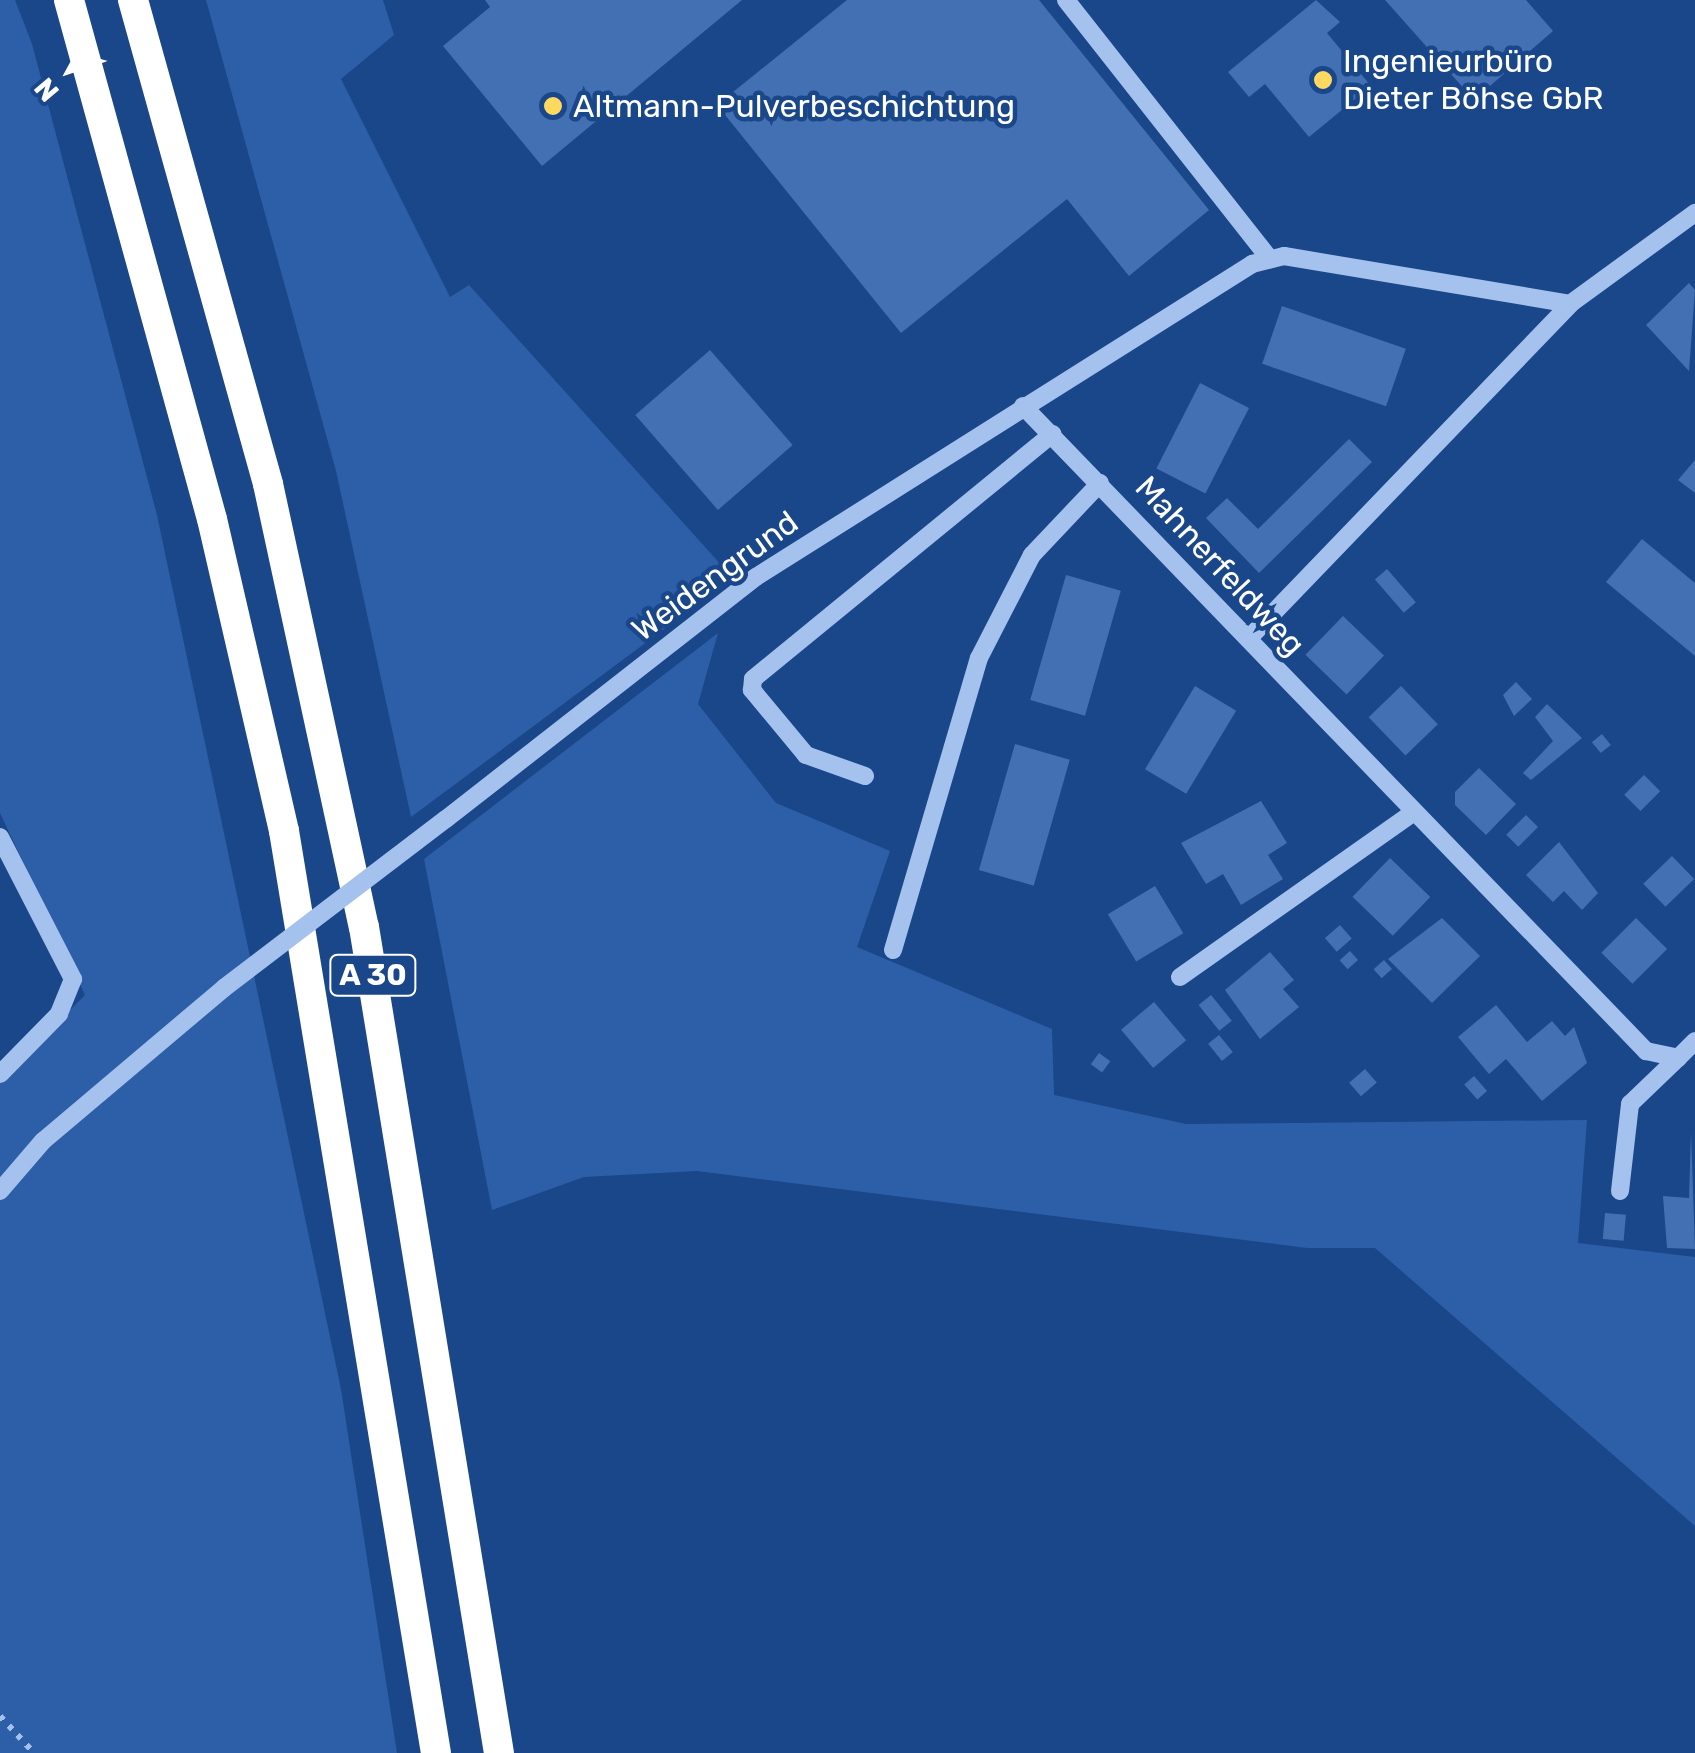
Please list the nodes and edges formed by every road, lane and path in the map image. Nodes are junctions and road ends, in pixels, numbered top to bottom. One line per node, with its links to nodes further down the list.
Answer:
1 (67, 0): 23 (highway, A 30)
2 (132, 0): 24 (highway, A 30)
3 (1066, 0): 5 (street)
4 (1695, 213): 6 (street)
5 (1270, 260): 6 (street); 7 (street, Weidengrund)
6 (1570, 304): 10 (street)
7 (1023, 406): 8 (street, Mahnerfeldweg); 19 (street, Weidengrund, bridge)
8 (1052, 434): 9 (street, Mahnerfeldweg); 11 (street)
9 (1100, 483): 10 (street, Mahnerfeldweg); 14 (street)
10 (1252, 635): 12 (street, Mahnerfeldweg)
11 (864, 776)
12 (1410, 815): 15 (street); 17 (street, Mahnerfeldweg)
13 (0, 836): 18 (street)
14 (894, 950)
15 (1180, 976)
16 (1695, 1041): 17 (street)
17 (1678, 1058): 20 (street)
18 (0, 1074)
19 (0, 1191)
20 (1620, 1191)
21 (0, 1716): 22 (path)
22 (34, 1753)
23 (436, 1753)
24 (499, 1753)

